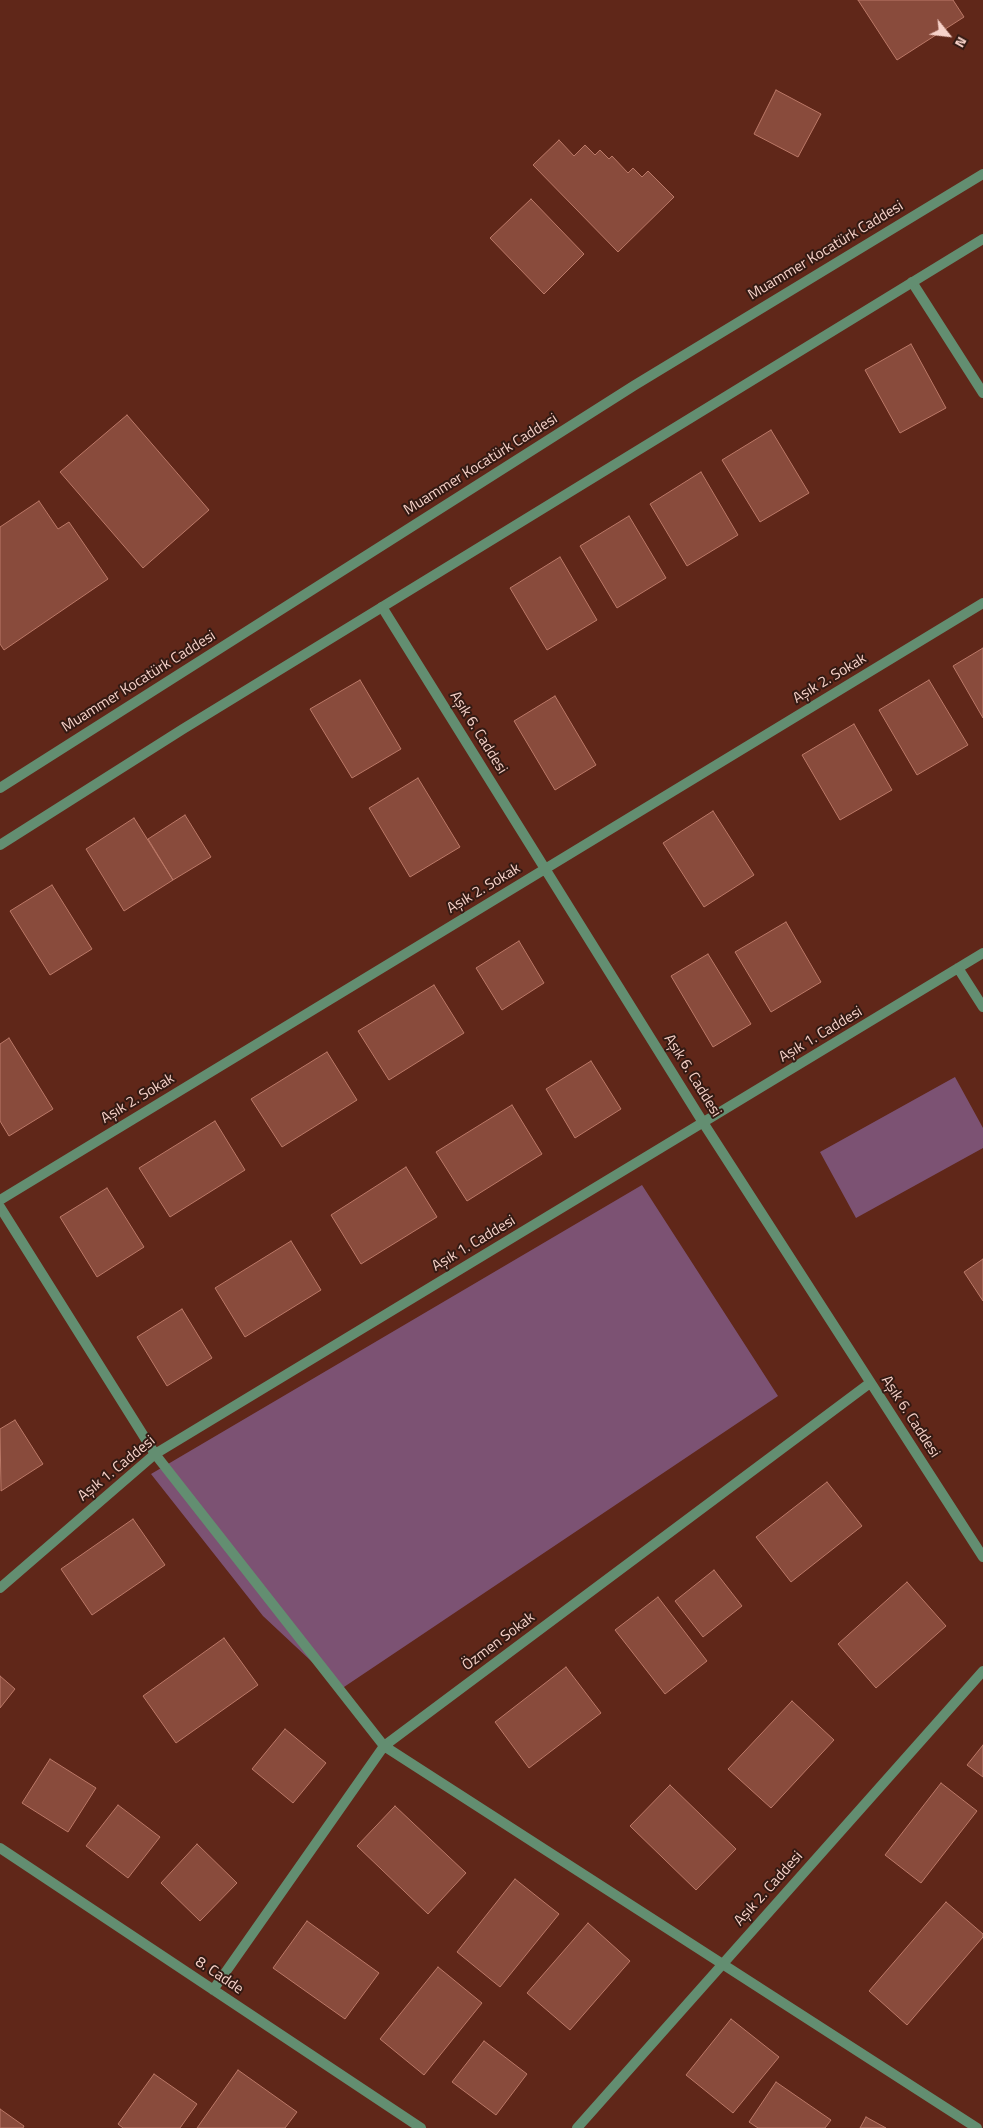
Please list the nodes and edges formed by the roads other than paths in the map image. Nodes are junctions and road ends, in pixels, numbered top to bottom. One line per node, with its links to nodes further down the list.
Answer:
1 (983, 174): 7 (street, Muammer Kocatürk Caddesi)
2 (983, 239): 3 (street)
3 (912, 282): 4 (street); 6 (street)
4 (983, 393)
5 (983, 603): 9 (street, Aşık 2. Sokak)
6 (382, 608): 8 (street); 9 (street, Aşık 6. Caddesi)
7 (0, 788)
8 (0, 845)
9 (545, 869): 13 (street, Aşık 6. Caddesi); 14 (street, Aşık 2. Sokak)
10 (983, 953): 11 (street, Aşık 1. Caddesi)
11 (958, 968): 12 (street); 13 (street, Aşık 1. Caddesi)
12 (983, 1007)
13 (704, 1124): 16 (street, Aşık 6. Caddesi); 17 (street, Aşık 1. Caddesi)
14 (0, 1200)
15 (0, 1206): 17 (street)
16 (870, 1383): 18 (street, Aşık 6. Caddesi); 21 (street, Özmen Sokak)
17 (155, 1454): 19 (street, Aşık 1. Caddesi); 21 (street)
18 (983, 1557)
19 (0, 1588)
20 (983, 1671): 23 (street, Aşık 2. Caddesi)
21 (384, 1746): 23 (street); 24 (street, Özmen Sokak)
22 (0, 1848): 24 (street, 8. Cadde)
23 (722, 1964): 26 (street, Aşık 2. Caddesi); 27 (street)
24 (213, 1990): 25 (street, 8. Cadde)
25 (421, 2128)
26 (577, 2128)
27 (977, 2128)

